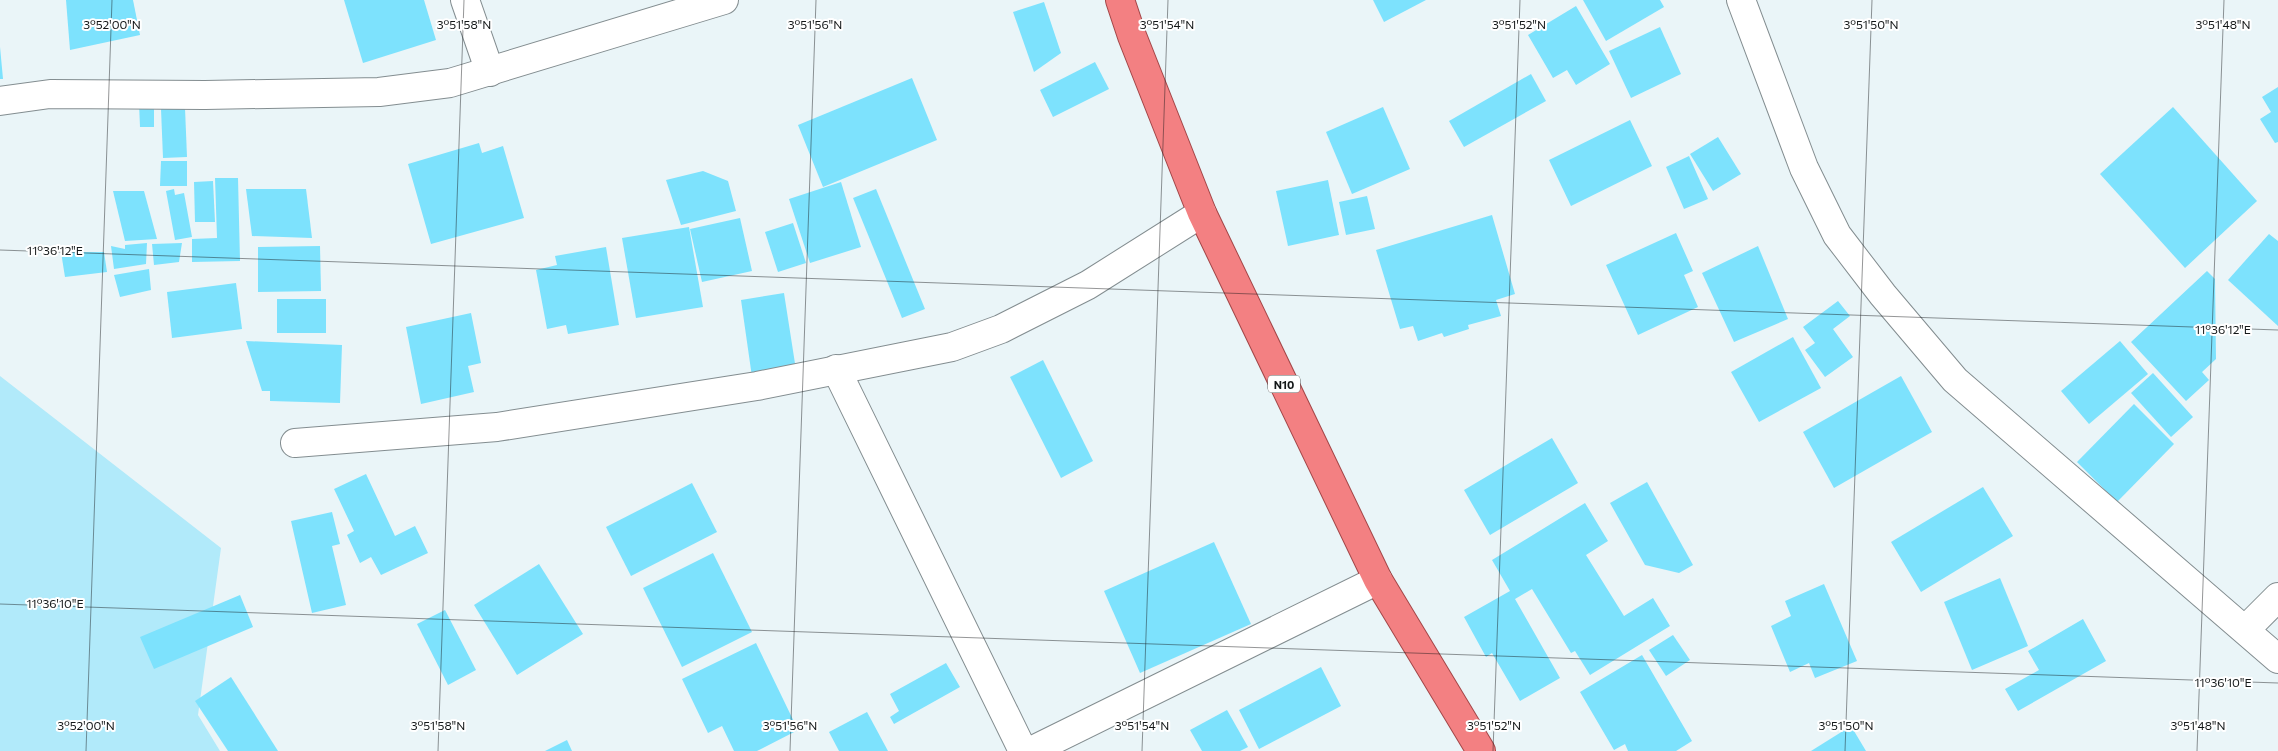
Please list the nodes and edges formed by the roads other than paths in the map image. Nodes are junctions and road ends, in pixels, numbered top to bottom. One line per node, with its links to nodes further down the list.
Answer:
1 (465, 0): 5 (street)
2 (724, 0): 5 (street)
3 (1120, 0): 7 (highway, N10)
4 (1741, 0): 12 (street)
5 (490, 72): 6 (street)
6 (0, 101)
7 (1202, 213): 8 (street); 10 (highway, N10)
8 (836, 369): 9 (street); 14 (street)
9 (295, 443)
10 (1378, 580): 15 (street); 16 (highway, N10)
11 (2278, 596): 12 (street)
12 (2246, 629): 13 (street)
13 (2278, 659)
14 (1023, 751)
15 (1031, 751)
16 (1481, 751)

